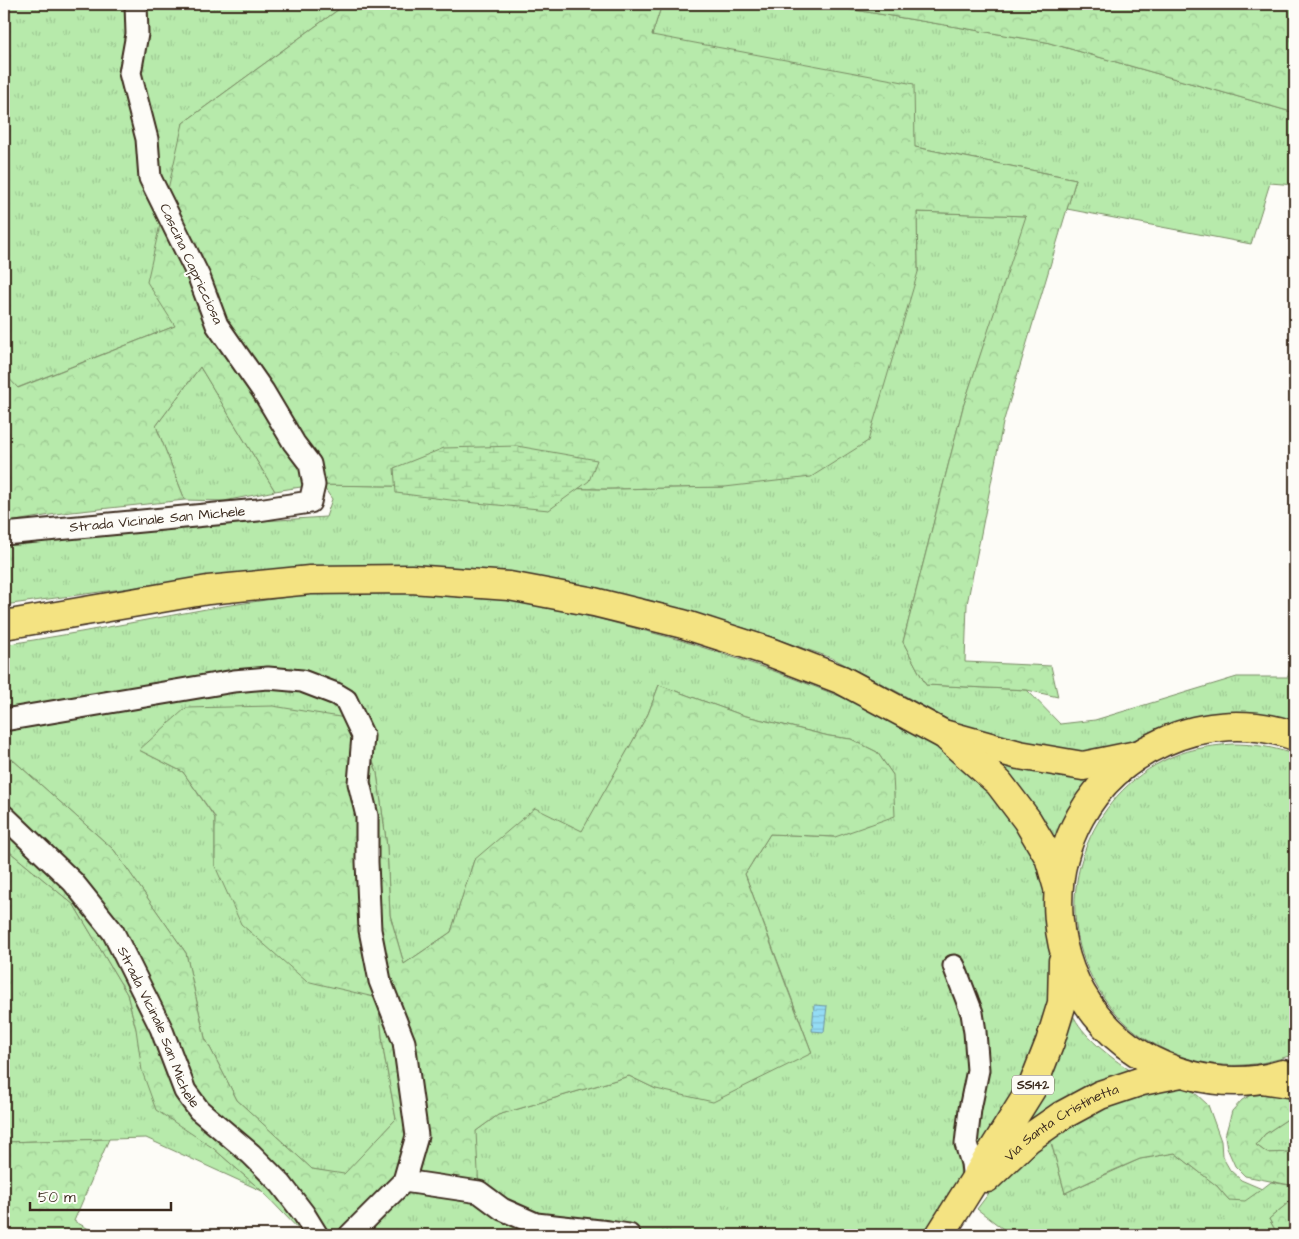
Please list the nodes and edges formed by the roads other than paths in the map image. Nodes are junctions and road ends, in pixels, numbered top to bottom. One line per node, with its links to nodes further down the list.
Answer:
1 (136, 4): 2 (street, Cascina Capricciosa)
2 (310, 502): 3 (street, Strada Vicinale San Michele)
3 (4, 534)
4 (4, 625): 6 (main road)
5 (4, 720): 17 (street)
6 (943, 734): 8 (main road); 10 (main road)
7 (1293, 734): 8 (main road)
8 (1137, 755): 10 (main road)
9 (4, 816): 20 (street, Strada Vicinale San Michele)
10 (1058, 888): 11 (main road)
11 (1063, 950): 14 (main road); 18 (main road, Via Santa Cristinetta / SS142)
12 (954, 966): 18 (street)
13 (1295, 1070): 15 (main road)
14 (1181, 1073): 15 (main road); 19 (main road, Via Santa Cristinetta / SS142)
15 (1261, 1079): 16 (main road)
16 (1295, 1084)
17 (404, 1180): 21 (street); 22 (street)
18 (974, 1181): 19 (main road, Via Santa Cristinetta / SS142)
19 (959, 1205): 23 (main road, Via Santa Cristinetta / SS142)
20 (317, 1235)
21 (350, 1235)
22 (629, 1235)
23 (940, 1235)

